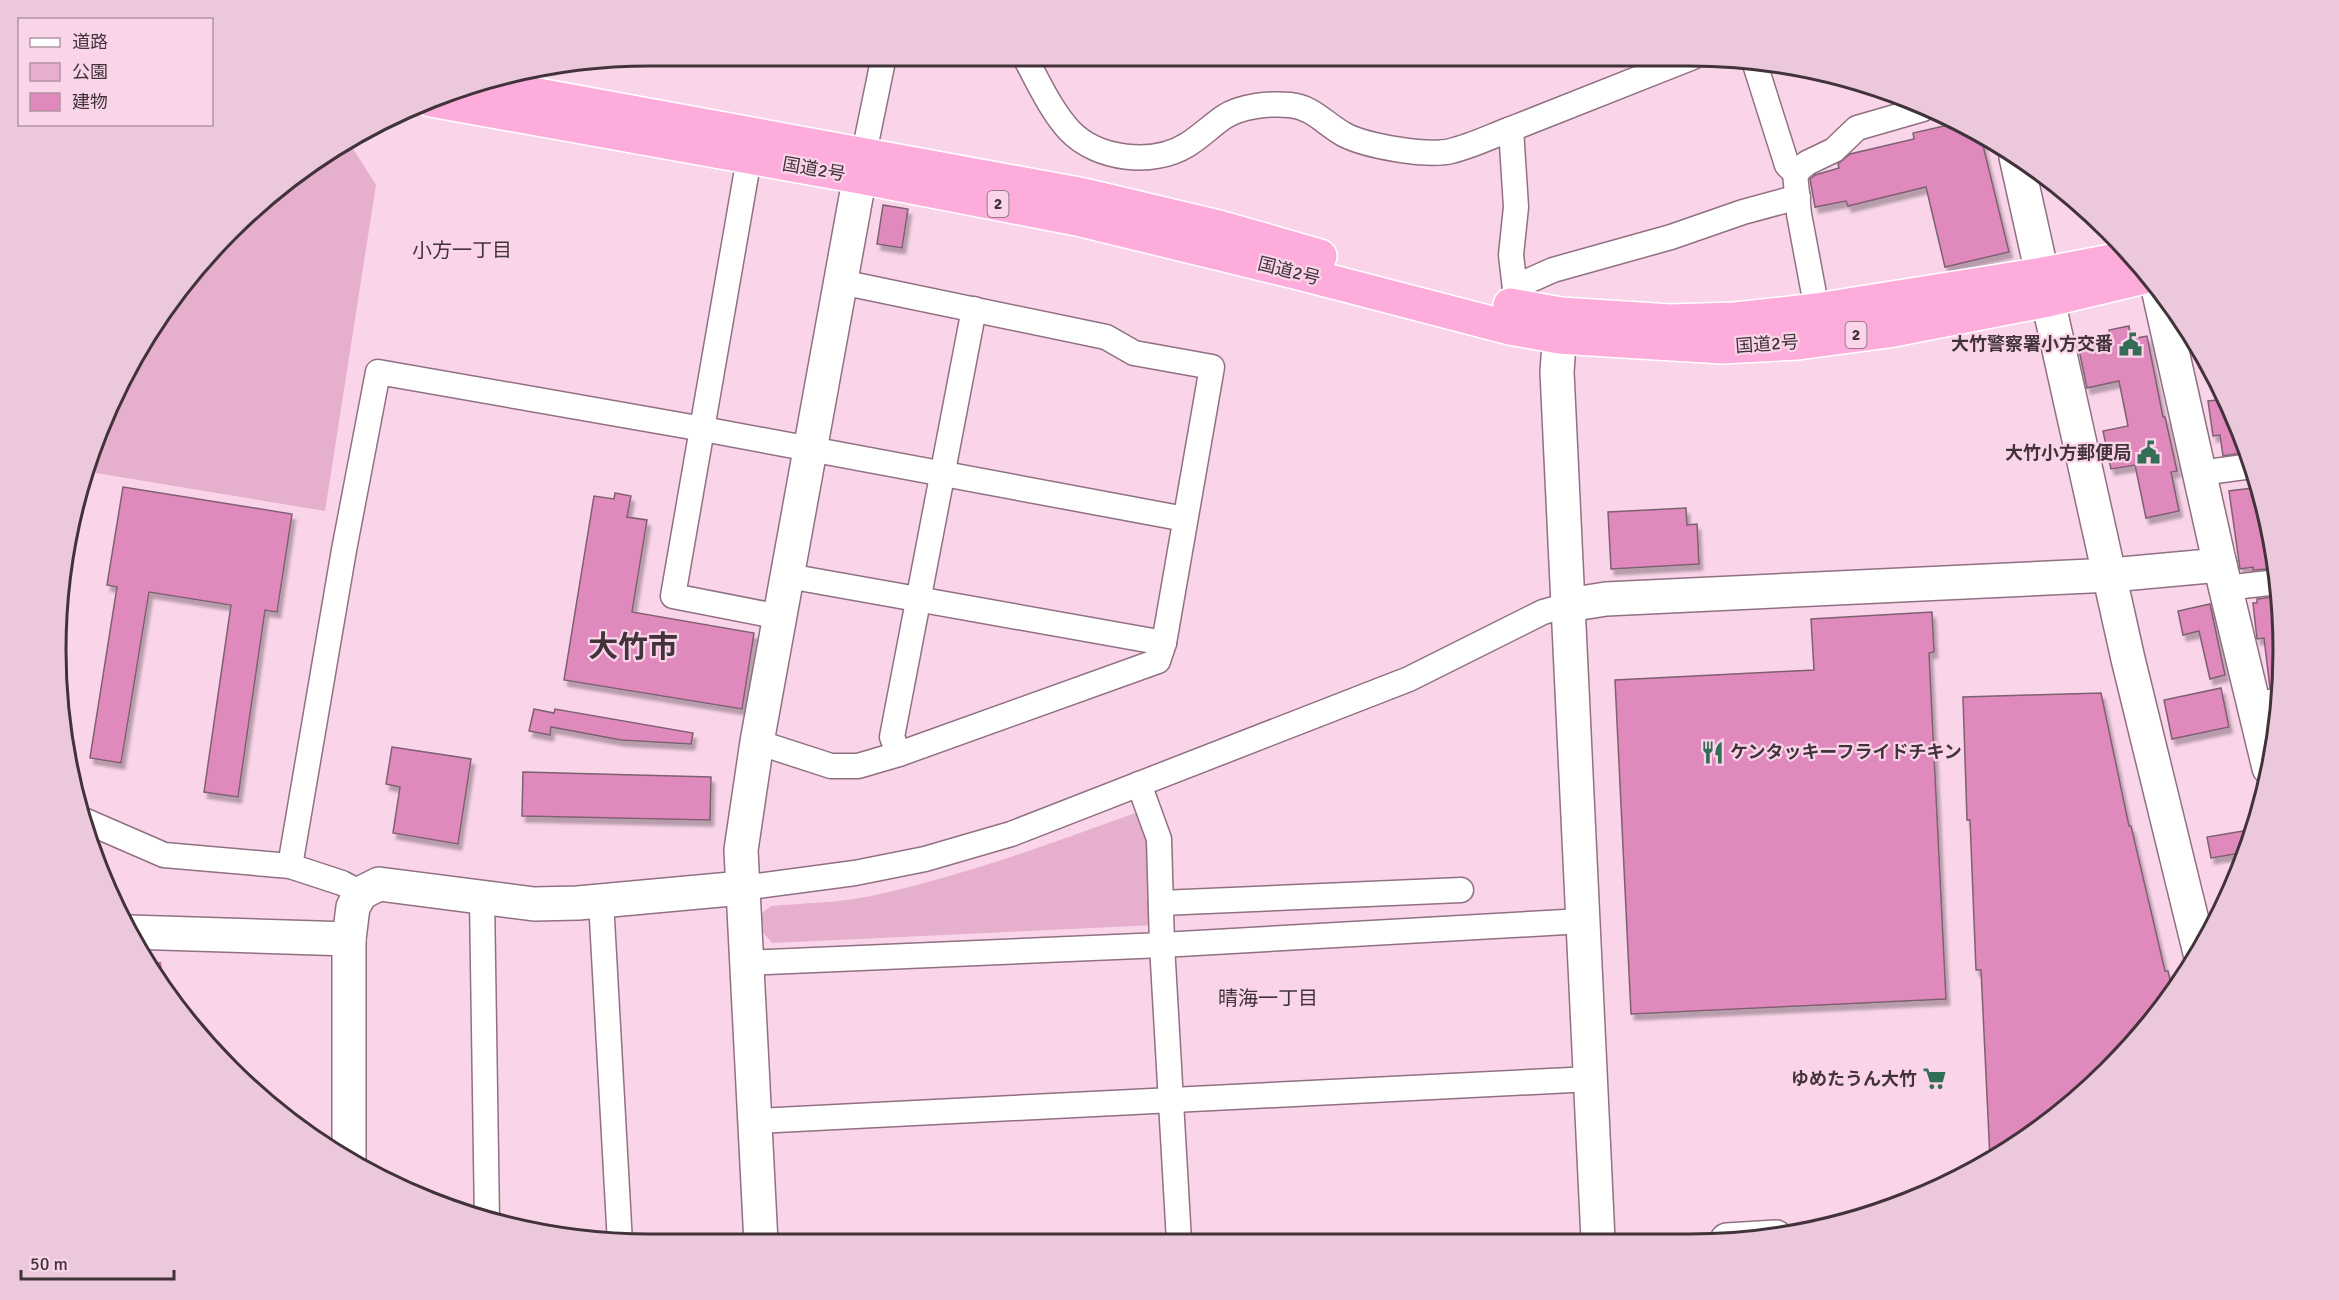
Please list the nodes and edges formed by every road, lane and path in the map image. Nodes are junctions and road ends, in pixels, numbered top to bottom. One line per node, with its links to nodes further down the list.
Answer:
1 (882, 66): 10 (street)
2 (1029, 66): 8 (street)
3 (1670, 66): 8 (street)
4 (1757, 70): 12 (street)
5 (494, 87): 10 (highway, 国道2号 / 2)
6 (446, 103): 9 (highway, 国道2号 / 2)
7 (1915, 111): 12 (street)
8 (1511, 129): 17 (street)
9 (749, 158): 10 (highway, 国道2号 / 2); 22 (street)
10 (862, 165): 15 (street); 17 (highway, 国道2号 / 2)
11 (2019, 168): 16 (street)
12 (1796, 185): 17 (street); 20 (street)
13 (2123, 260): 16 (highway, 国道2号 / 2)
14 (2138, 277): 16 (highway, 国道2号 / 2)
15 (842, 282): 18 (street); 23 (street)
16 (2046, 287): 20 (highway, 国道2号 / 2); 21 (highway, 国道2号 / 2); 29 (street)
17 (1514, 307): 21 (highway, 国道2号 / 2)
18 (974, 309): 26 (street); 27 (street)
19 (2163, 309): 25 (street)
20 (1817, 310): 21 (highway, 国道2号 / 2)
21 (1560, 326): 33 (street)
22 (703, 429): 23 (street); 34 (street); 42 (street)
23 (811, 449): 26 (street); 28 (street)
24 (2244, 467): 25 (street)
25 (2200, 473): 30 (street)
26 (943, 475): 27 (street); 32 (street)
27 (1185, 519): 35 (street)
28 (788, 576): 32 (street); 34 (street)
29 (2111, 576): 30 (street); 33 (street); 52 (street)
30 (2223, 577): 31 (street); 36 (street)
31 (2269, 581)
32 (919, 600): 35 (street); 39 (street)
33 (1568, 604): 40 (street); 49 (street)
34 (780, 616): 38 (street)
35 (1164, 643): 39 (street)
36 (2266, 703): 37 (street)
37 (2267, 731)
38 (757, 742): 39 (street); 43 (street)
39 (899, 754)
40 (1139, 784): 43 (street); 48 (street)
41 (93, 824): 42 (street)
42 (290, 866): 45 (street)
43 (742, 888): 47 (street); 54 (street)
44 (1461, 890): 48 (street)
45 (361, 893): 46 (street); 51 (street)
46 (482, 898): 47 (street); 59 (street)
47 (601, 901): 60 (street)
48 (1161, 903): 53 (street)
49 (1583, 921): 53 (street); 55 (street)
50 (139, 932): 51 (street)
51 (349, 939): 58 (street)
52 (2197, 939)
53 (1162, 945): 54 (street); 56 (street)
54 (746, 963): 57 (street)
55 (1591, 1079): 56 (street); 63 (street)
56 (1171, 1101): 57 (street); 62 (street)
57 (755, 1121): 61 (street)
58 (349, 1150)
59 (487, 1210)
60 (619, 1233)
61 (760, 1234)
62 (1179, 1234)
63 (1598, 1234)

